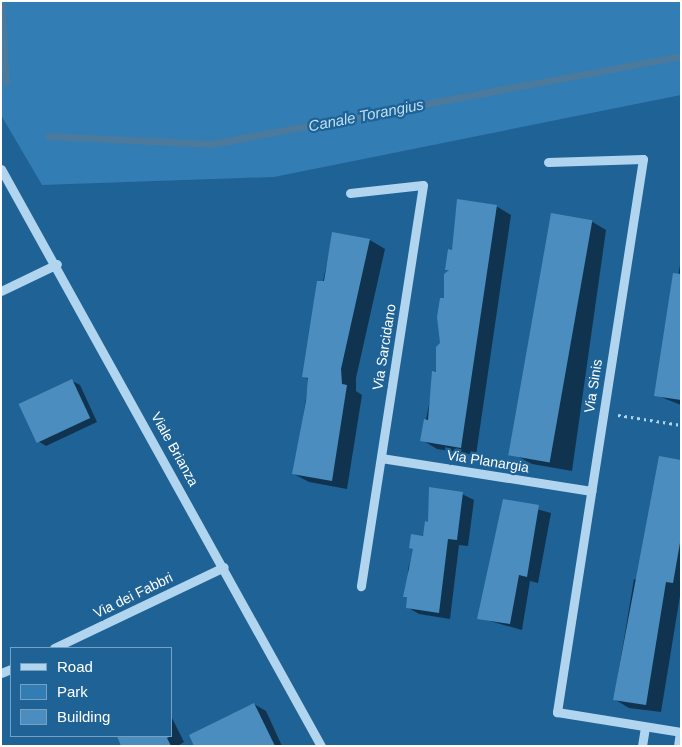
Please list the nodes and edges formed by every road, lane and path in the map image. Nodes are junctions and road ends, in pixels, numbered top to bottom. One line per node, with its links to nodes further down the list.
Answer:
1 (548, 162): 6 (street, Via Sinis)
2 (1, 169): 4 (street, Viale Brianza)
3 (350, 193): 8 (street, Via Sarcidano)
4 (57, 264): 5 (street); 10 (street, Viale Brianza)
5 (1, 291)
6 (603, 413): 7 (path); 9 (street, Via Sinis)
7 (681, 425)
8 (381, 458): 9 (street, Via Planargia); 11 (street, Via Sarcidano)
9 (591, 491): 13 (street, Via Sinis)
10 (224, 567): 12 (street, Via dei Fabbri); 15 (street, Viale Brianza)
11 (361, 586)
12 (56, 647)
13 (645, 728): 14 (street); 16 (street)
14 (681, 732): 17 (street)
15 (321, 746)
16 (642, 746)
17 (678, 746)

